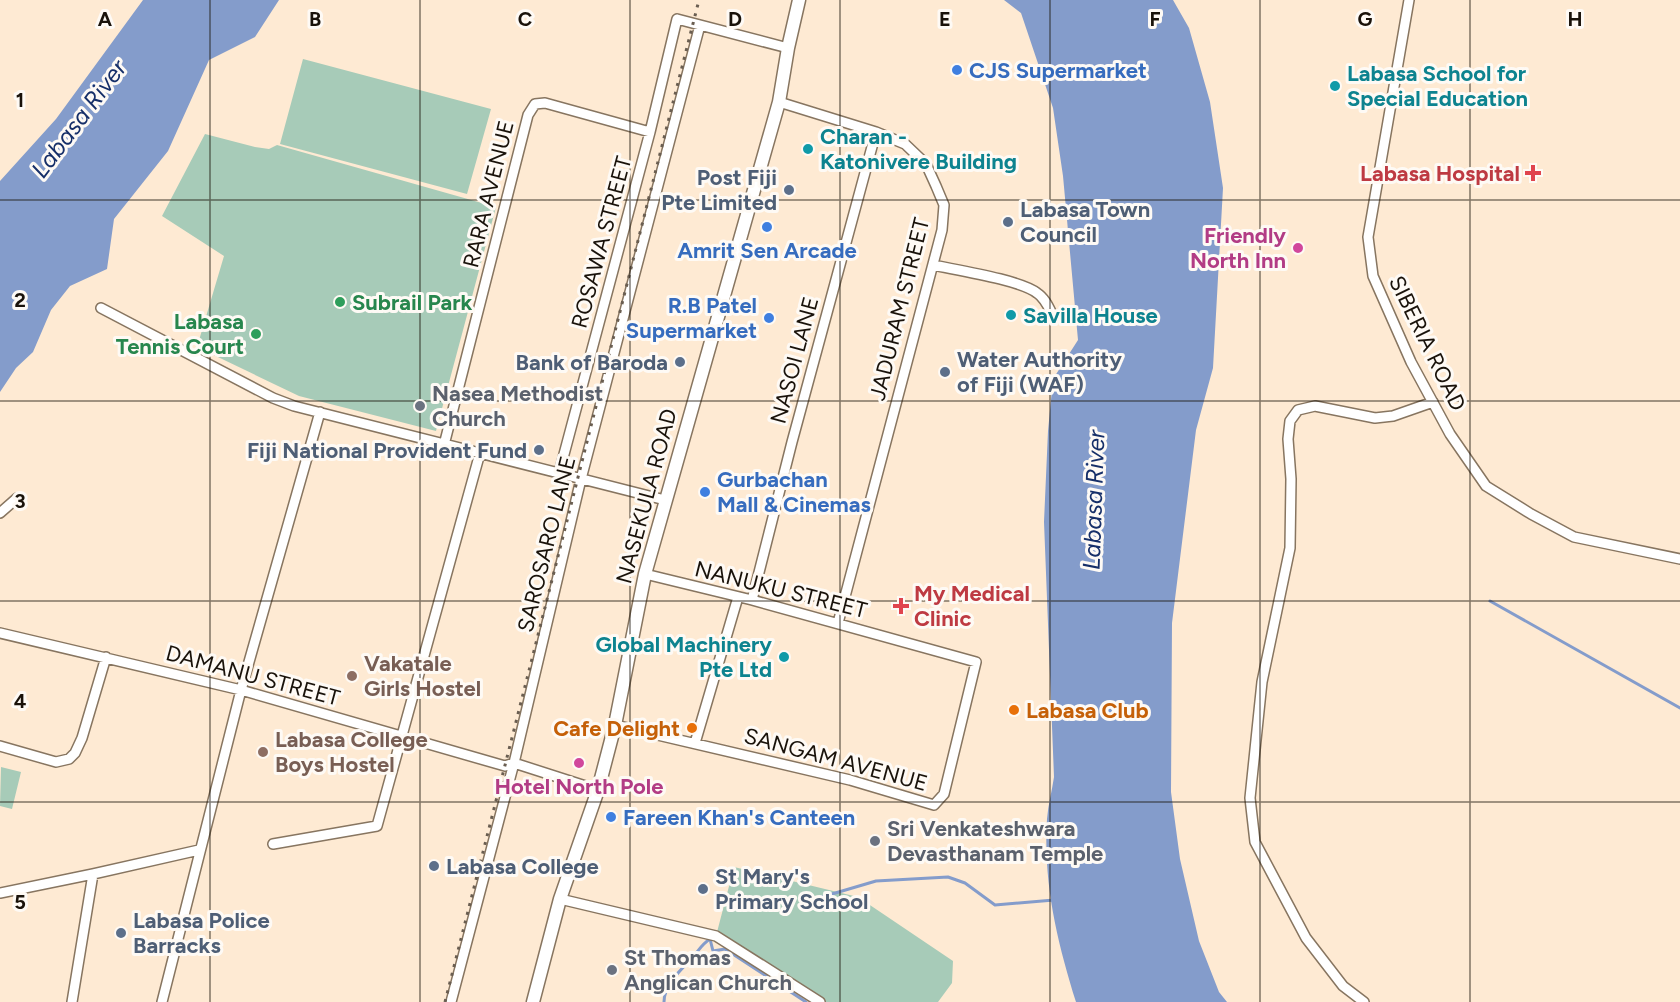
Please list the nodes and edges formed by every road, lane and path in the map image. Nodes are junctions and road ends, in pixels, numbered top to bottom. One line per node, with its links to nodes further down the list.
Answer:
1 (800, 0): 4 (main road, NASEKULA ROAD)
2 (1409, 0): 11 (street, SIBERIA ROAD)
3 (700, 25): 4 (street); 6 (street, ROSAWA STREET); 16 (street, SAROSARO LANE)
4 (788, 48): 5 (main road, NASEKULA ROAD)
5 (779, 102): 7 (street, JADURAM STREET); 18 (main road, NASEKULA ROAD)
6 (650, 132): 13 (street, RARA AVENUE); 15 (street, ROSAWA STREET)
7 (876, 132): 8 (street, JADURAM STREET); 23 (street, NASOI LANE)
8 (933, 265): 10 (street); 24 (street, JADURAM STREET)
9 (101, 308): 12 (street)
10 (1053, 316)
11 (1433, 402): 20 (street, SIBERIA ROAD); 45 (street)
12 (320, 412): 13 (street); 28 (street)
13 (444, 445): 14 (street)
14 (480, 453): 15 (street); 30 (street)
15 (559, 474): 16 (street)
16 (581, 479): 18 (street); 33 (street, SAROSARO LANE)
17 (17, 498): 19 (street)
18 (665, 500): 21 (main road, NASEKULA ROAD)
19 (0, 513)
20 (1680, 559)
21 (645, 574): 22 (street, NANUKU STREET); 29 (main road, NASEKULA ROAD)
22 (738, 597): 23 (street, NANUKU STREET); 31 (street)
23 (752, 600): 24 (street, NANUKU STREET)
24 (838, 623): 27 (street, NANUKU STREET)
25 (0, 633): 26 (street, DAMANU STREET)
26 (106, 657): 28 (street, DAMANU STREET); 32 (street)
27 (976, 662): 31 (street, SANGAM AVENUE)
28 (242, 690): 30 (street, DAMANU STREET); 36 (street)
29 (615, 725): 31 (street, SANGAM AVENUE); 34 (main road, NASEKULA ROAD)
30 (402, 737): 33 (street, DAMANU STREET); 35 (street)
31 (695, 743)
32 (0, 746)
33 (514, 764): 34 (street, DAMANU STREET); 42 (street, SAROSARO LANE)
34 (598, 790): 39 (main road, NASEKULA ROAD)
35 (273, 844)
36 (199, 850): 37 (street); 41 (street)
37 (93, 874): 38 (street); 40 (street)
38 (0, 893)
39 (560, 899): 43 (main road, NASEKULA ROAD); 44 (street)
40 (72, 1002)
41 (162, 1002)
42 (451, 1002)
43 (533, 1002)
44 (820, 1002)
45 (1364, 1002)

